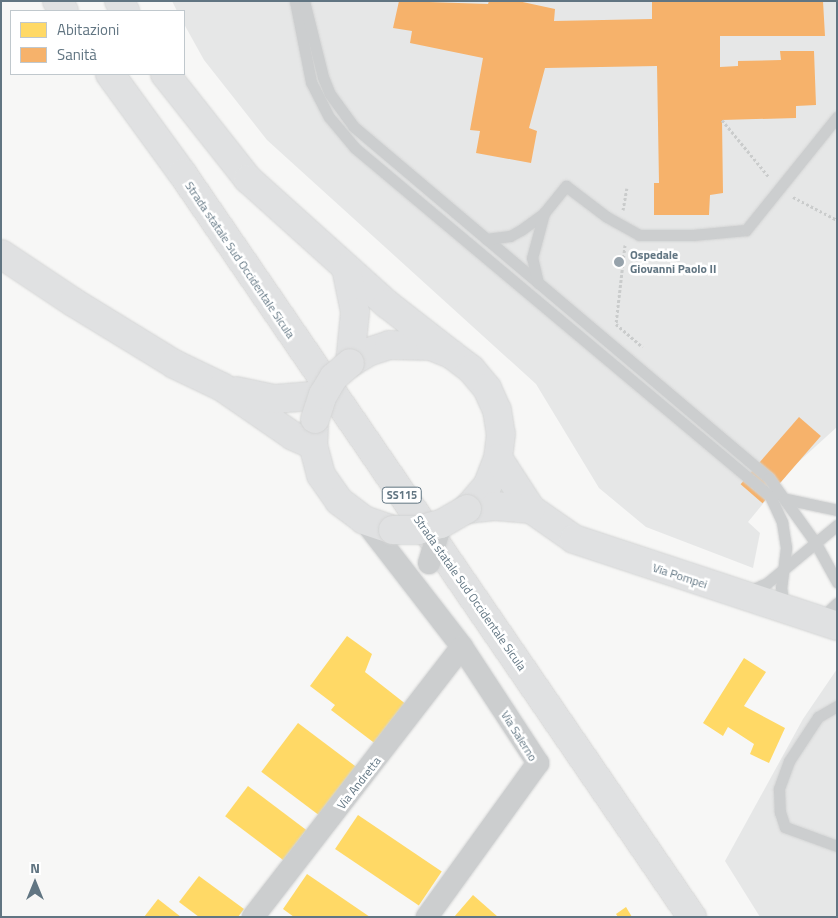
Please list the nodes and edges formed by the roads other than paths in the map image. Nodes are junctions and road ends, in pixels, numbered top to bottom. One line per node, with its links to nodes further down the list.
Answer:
1 (295, 1): 11 (lane)
2 (304, 1): 8 (lane)
3 (111, 75): 39 (main road, Strada statale Sud Occidentale Sicula / SS115)
4 (166, 75): 13 (main road)
5 (837, 117): 6 (lane)
6 (544, 212): 7 (lane); 9 (lane)
7 (510, 236): 8 (lane); 11 (lane)
8 (486, 239): 11 (lane)
9 (533, 245): 12 (lane); 14 (lane)
10 (1, 254): 17 (main road)
11 (499, 262): 12 (lane); 28 (lane)
12 (513, 262): 14 (lane)
13 (346, 268): 15 (main road); 16 (main road)
14 (538, 284): 20 (lane)
15 (451, 354): 16 (main road); 19 (main road)
16 (350, 363): 18 (main road, bridge)
17 (222, 387): 18 (main road); 18 (main road)
18 (317, 420): 24 (main road)
19 (498, 458): 21 (main road); 22 (main road, Via Pompei)
20 (786, 499): 23 (lane); 27 (lane)
21 (467, 509): 22 (main road); 25 (main road, bridge)
22 (531, 509): 30 (main road, Via Pompei)
23 (837, 510)
24 (364, 520): 25 (main road, bridge); 31 (street, Via Salerno)
25 (441, 524): 31 (street, bridge)
26 (837, 525): 27 (lane)
27 (815, 542): 28 (lane); 29 (lane)
28 (783, 570): 30 (lane); 32 (lane)
29 (837, 582)
30 (740, 595): 32 (main road, Via Pompei)
31 (429, 603): 34 (street, Via Salerno)
32 (785, 609): 33 (main road, Via Pompei)
33 (831, 616)
34 (462, 647): 37 (street, Via Andretta); 38 (street, Via Salerno)
35 (837, 706): 36 (lane)
36 (837, 846)
37 (253, 917)
38 (427, 917)
39 (692, 917)

